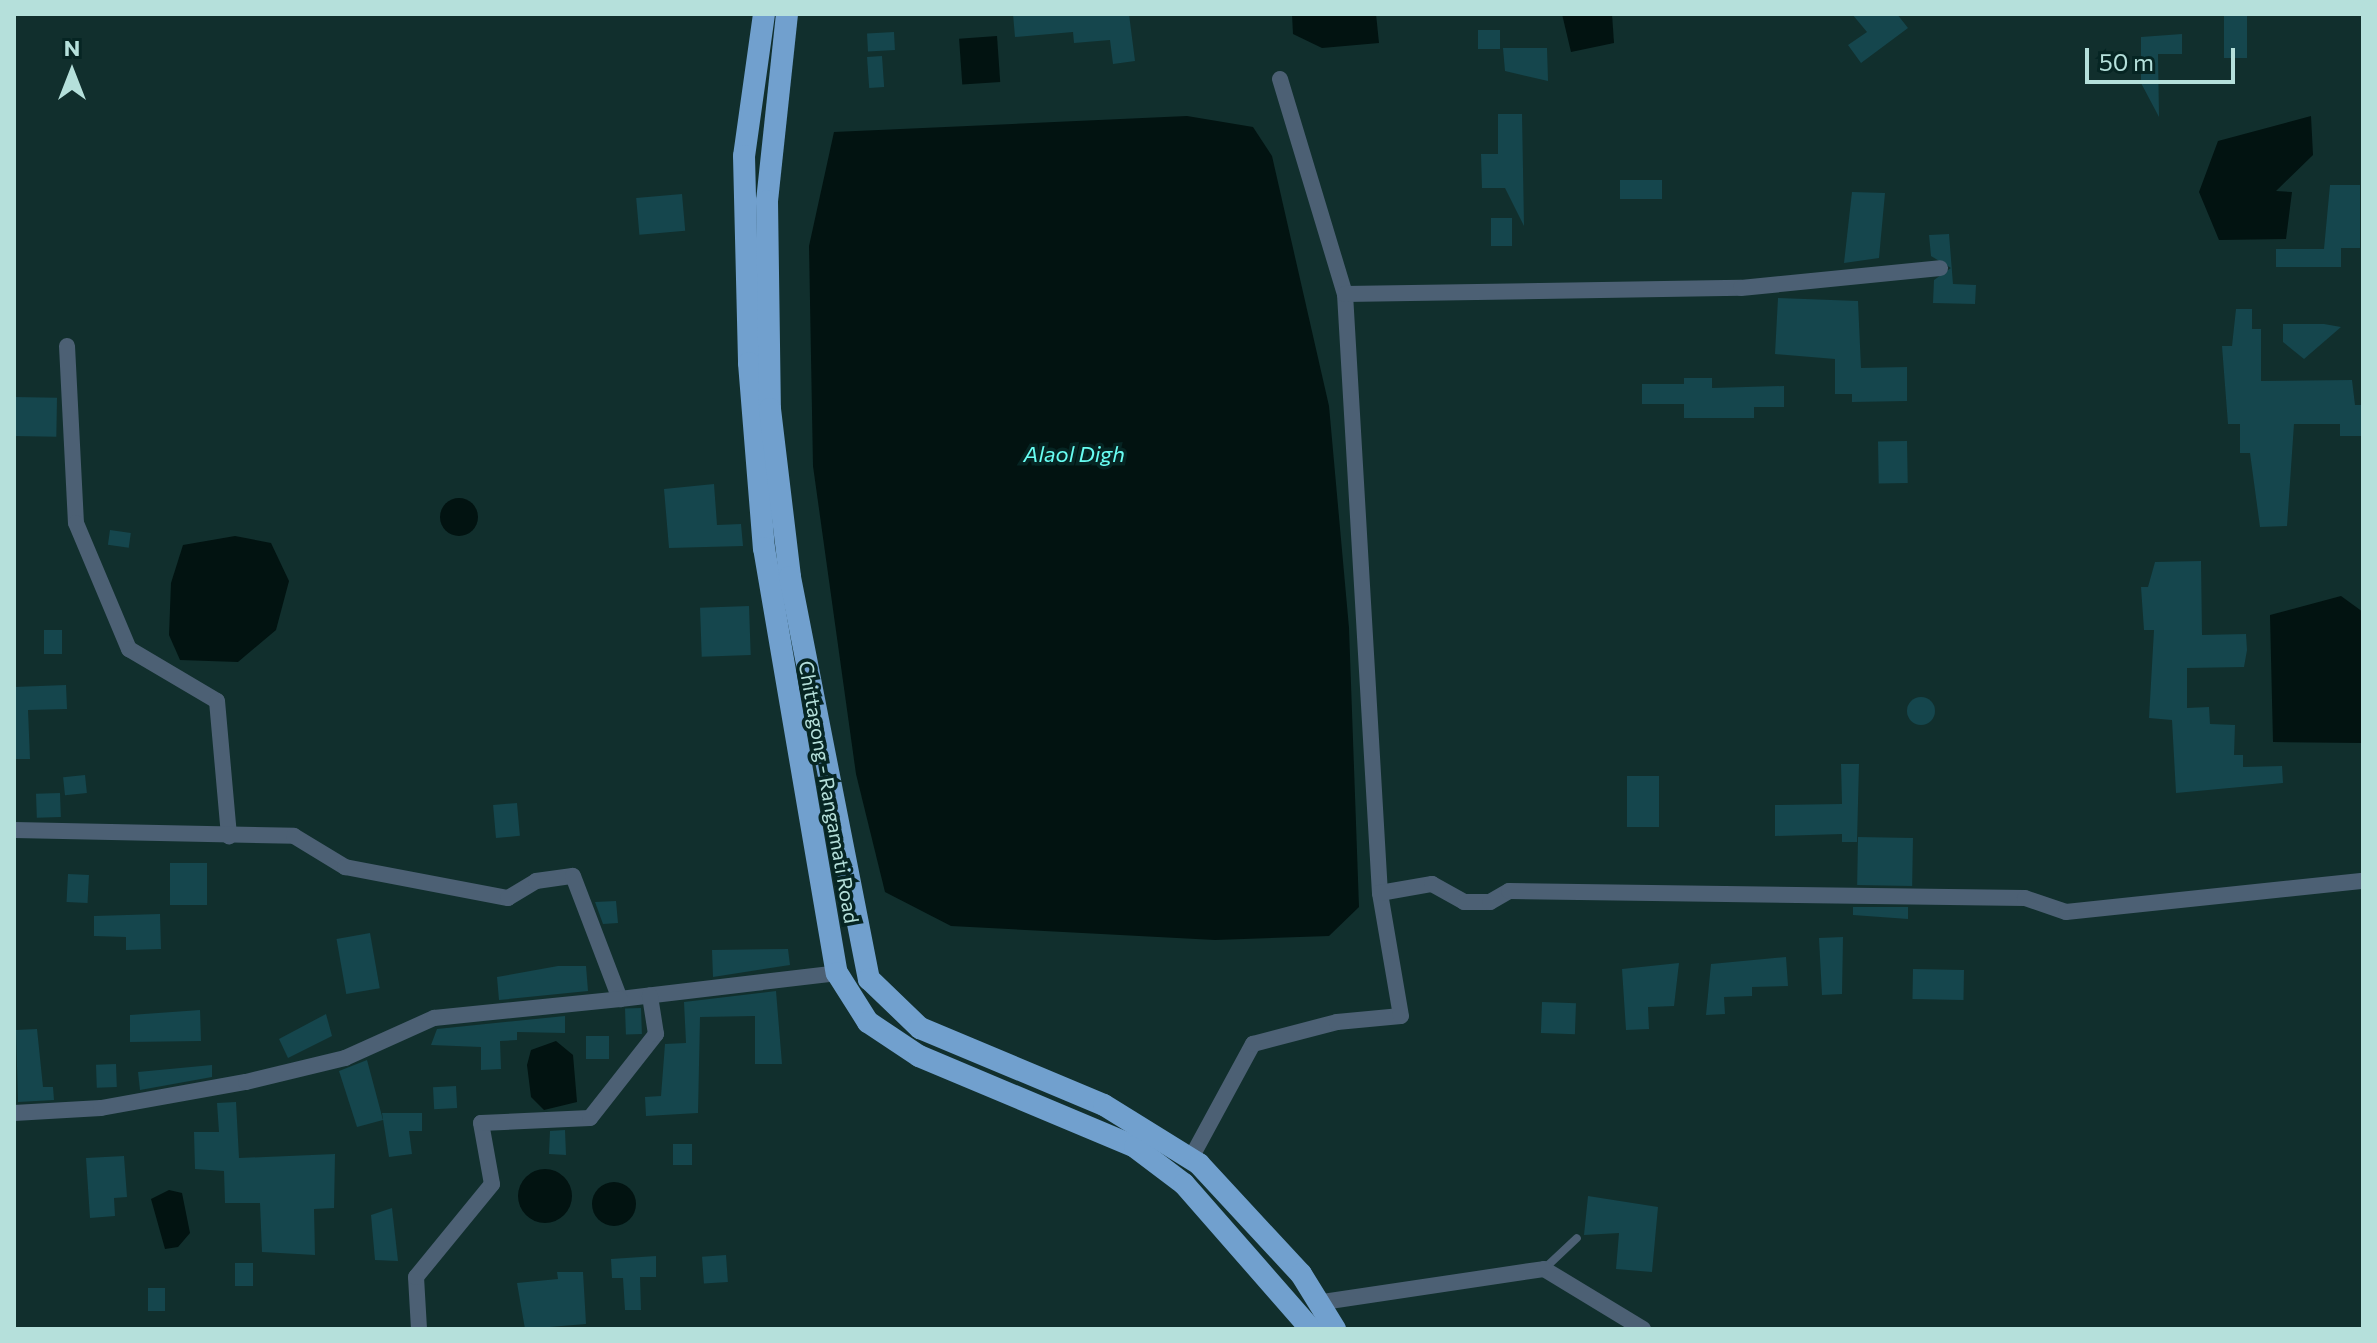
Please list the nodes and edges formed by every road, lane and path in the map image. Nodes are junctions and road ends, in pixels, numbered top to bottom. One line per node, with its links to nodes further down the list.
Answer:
1 (764, 14): 11 (highway, Chittagong - Rangamati Road)
2 (787, 14): 15 (highway, Chittagong - Rangamati Road)
3 (1280, 79): 5 (street)
4 (1940, 268): 5 (street)
5 (1345, 294): 10 (street)
6 (67, 346): 8 (street)
7 (14, 830): 8 (street)
8 (229, 836): 13 (street)
9 (2363, 881): 10 (street)
10 (1380, 893): 15 (street)
11 (837, 973): 12 (street); 20 (highway, Chittagong - Rangamati Road)
12 (650, 995): 13 (street); 19 (street)
13 (620, 999): 14 (street)
14 (14, 1113)
15 (1191, 1158): 18 (highway, Chittagong - Rangamati Road)
16 (1577, 1238): 17 (lane)
17 (1544, 1269): 18 (street); 22 (street)
18 (1323, 1302): 21 (highway, Chittagong - Rangamati Road)
19 (419, 1329)
20 (1311, 1329)
21 (1335, 1329)
22 (1643, 1329)

